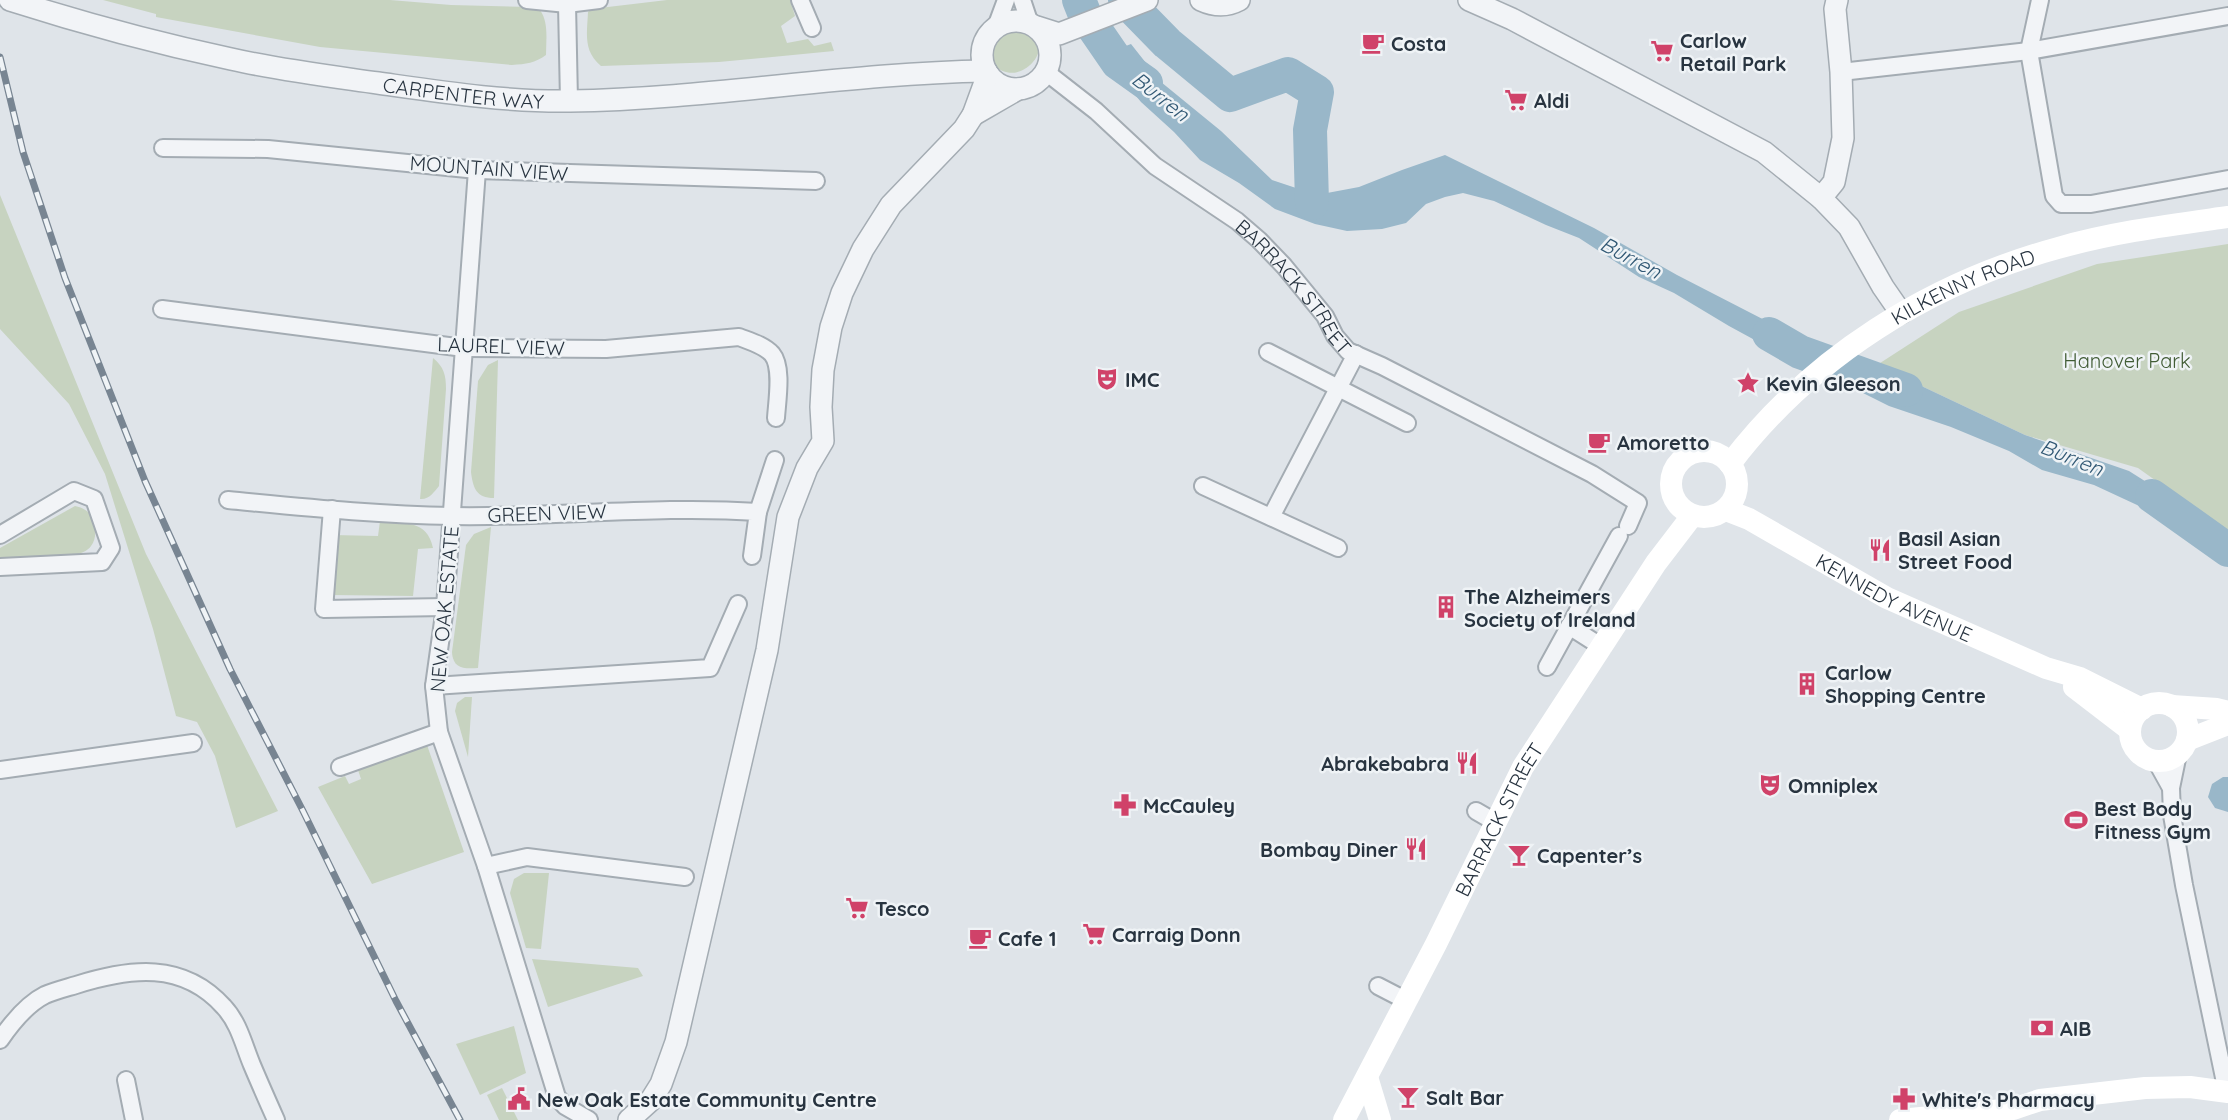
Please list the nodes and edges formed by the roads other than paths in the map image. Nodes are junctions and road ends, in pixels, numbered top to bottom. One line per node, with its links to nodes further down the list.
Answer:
1 (10, 0): 25 (street, CARPENTER WAY)
2 (527, 0): 13 (street)
3 (599, 0): 13 (street)
4 (800, 0): 17 (street)
5 (1006, 0): 16 (street)
6 (1022, 0): 15 (street)
7 (1147, 0): 20 (street)
8 (1201, 0): 9 (street)
9 (1239, 0)
10 (1469, 0): 31 (street)
11 (1837, 0): 22 (street)
12 (2040, 0): 19 (street)
13 (567, 4): 25 (street)
14 (2228, 16): 19 (street)
15 (1033, 25): 16 (street); 20 (street)
16 (996, 27): 18 (street)
17 (812, 28)
18 (983, 48): 21 (street, CARPENTER WAY); 23 (street)
19 (2029, 51): 22 (street); 29 (street)
20 (1052, 53): 24 (street); 37 (street, BARRACK STREET)
21 (924, 72): 23 (street, CARPENTER WAY); 25 (street, CARPENTER WAY)
22 (1841, 72): 31 (street)
23 (987, 73): 24 (street); 26 (street)
24 (1018, 89): 26 (street)
25 (570, 101)
26 (973, 116): 86 (street)
27 (163, 148): 28 (street, MOUNTAIN VIEW)
28 (477, 170): 30 (street, MOUNTAIN VIEW); 35 (street, NEW OAK ESTATE)
29 (2228, 179)
30 (816, 181)
31 (1821, 198): 34 (street)
32 (2228, 217): 34 (main road, KILKENNY ROAD)
33 (162, 309): 35 (street, LAUREL VIEW)
34 (1901, 313): 41 (main road, KILKENNY ROAD)
35 (464, 348): 39 (street, LAUREL VIEW); 49 (street, NEW OAK ESTATE)
36 (1268, 352): 38 (street)
37 (1356, 354): 38 (street); 57 (street, BARRACK STREET)
38 (1338, 387): 40 (street); 50 (street)
39 (776, 418)
40 (1407, 423)
41 (1723, 458): 45 (main road); 47 (main road)
42 (775, 460): 48 (street)
43 (1203, 486): 50 (street)
44 (228, 500): 46 (street, GREEN VIEW)
45 (1731, 501): 47 (main road); 60 (main road, KENNEDY AVENUE)
46 (332, 509): 49 (street, GREEN VIEW); 56 (street)
47 (1685, 511): 58 (main road, BARRACK STREET)
48 (758, 512): 49 (street, GREEN VIEW); 53 (street)
49 (452, 516): 56 (street, NEW OAK ESTATE)
50 (1272, 518): 52 (street)
51 (0, 535): 54 (street)
52 (1338, 548)
53 (752, 556)
54 (0, 567)
55 (738, 604): 61 (street)
56 (445, 607): 61 (street, NEW OAK ESTATE)
57 (1569, 626): 58 (street); 59 (street)
58 (1602, 647): 77 (main road, BARRACK STREET)
59 (1547, 667)
60 (2046, 668): 63 (main road, KENNEDY AVENUE); 66 (main road, KENNEDY AVENUE)
61 (434, 686): 67 (street, NEW OAK ESTATE)
62 (2172, 706): 63 (main road); 64 (main road); 69 (main road)
63 (2142, 709): 66 (main road)
64 (2228, 712)
65 (2228, 724): 69 (main road)
66 (2130, 730): 70 (main road)
67 (439, 732): 71 (street); 74 (street, NEW OAK ESTATE)
68 (193, 743): 72 (street)
69 (2183, 747): 70 (main road); 73 (street)
70 (2156, 761): 73 (street)
71 (340, 767)
72 (0, 770)
73 (2171, 789): 81 (street)
74 (486, 866): 75 (street); 85 (street, NEW OAK ESTATE)
75 (685, 877)
76 (1378, 986): 77 (street)
77 (1407, 1001): 79 (main road, BARRACK STREET)
78 (0, 1040): 84 (street)
79 (1367, 1077): 87 (main road, BARRACK STREET); 88 (main road)
80 (126, 1080): 83 (street)
81 (2228, 1092): 82 (main road)
82 (2015, 1114): 89 (main road)
83 (134, 1120)
84 (276, 1120)
85 (589, 1120)
86 (628, 1120)
87 (1344, 1120)
88 (1380, 1120)
89 (1900, 1120)

